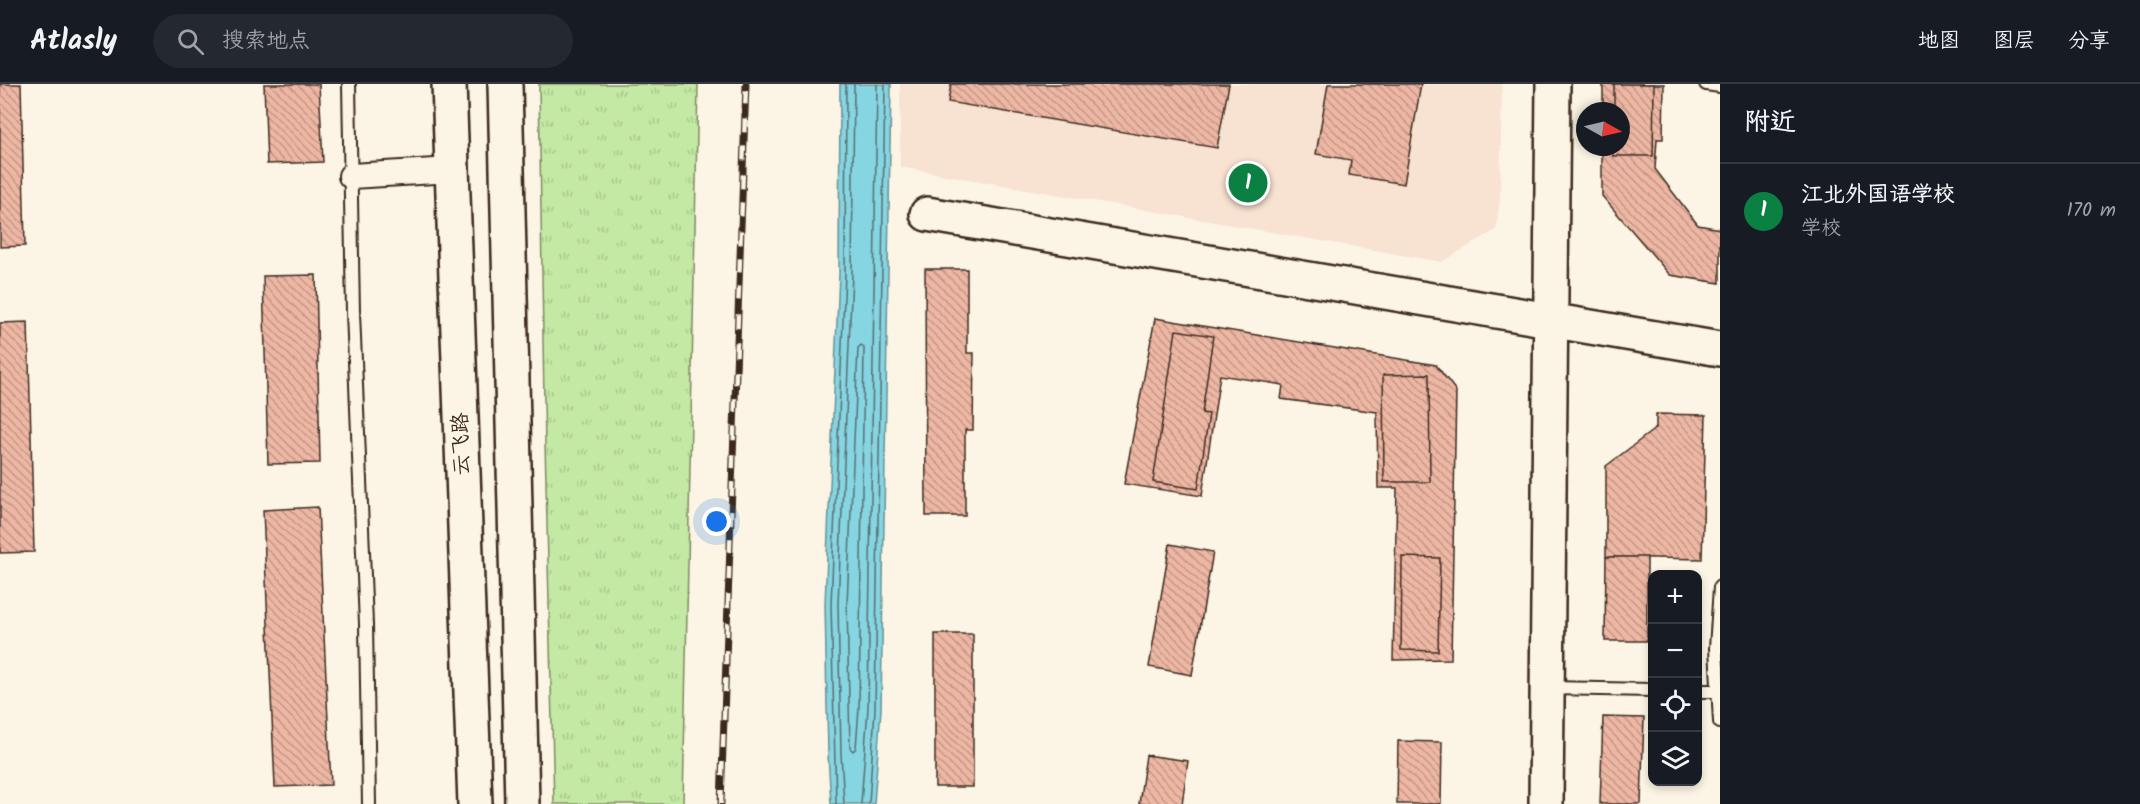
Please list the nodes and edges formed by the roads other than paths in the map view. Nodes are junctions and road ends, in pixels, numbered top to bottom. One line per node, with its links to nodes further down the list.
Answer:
1 (349, 84): 8 (lane)
2 (449, 84): 7 (street, 云飞路)
3 (505, 84): 20 (street)
4 (1553, 84): 10 (street)
5 (1706, 84): 6 (lane)
6 (1720, 86)
7 (452, 170): 8 (street); 19 (street, 云飞路)
8 (351, 176): 18 (lane)
9 (927, 214): 10 (street)
10 (1552, 320): 11 (street); 13 (street)
11 (1720, 349)
12 (1720, 587): 16 (lane)
13 (1548, 688): 14 (lane); 21 (street)
14 (1648, 690)
15 (1702, 691): 16 (lane)
16 (1718, 691): 17 (lane)
17 (1720, 722)
18 (369, 804)
19 (475, 804)
20 (522, 804)
21 (1546, 804)

